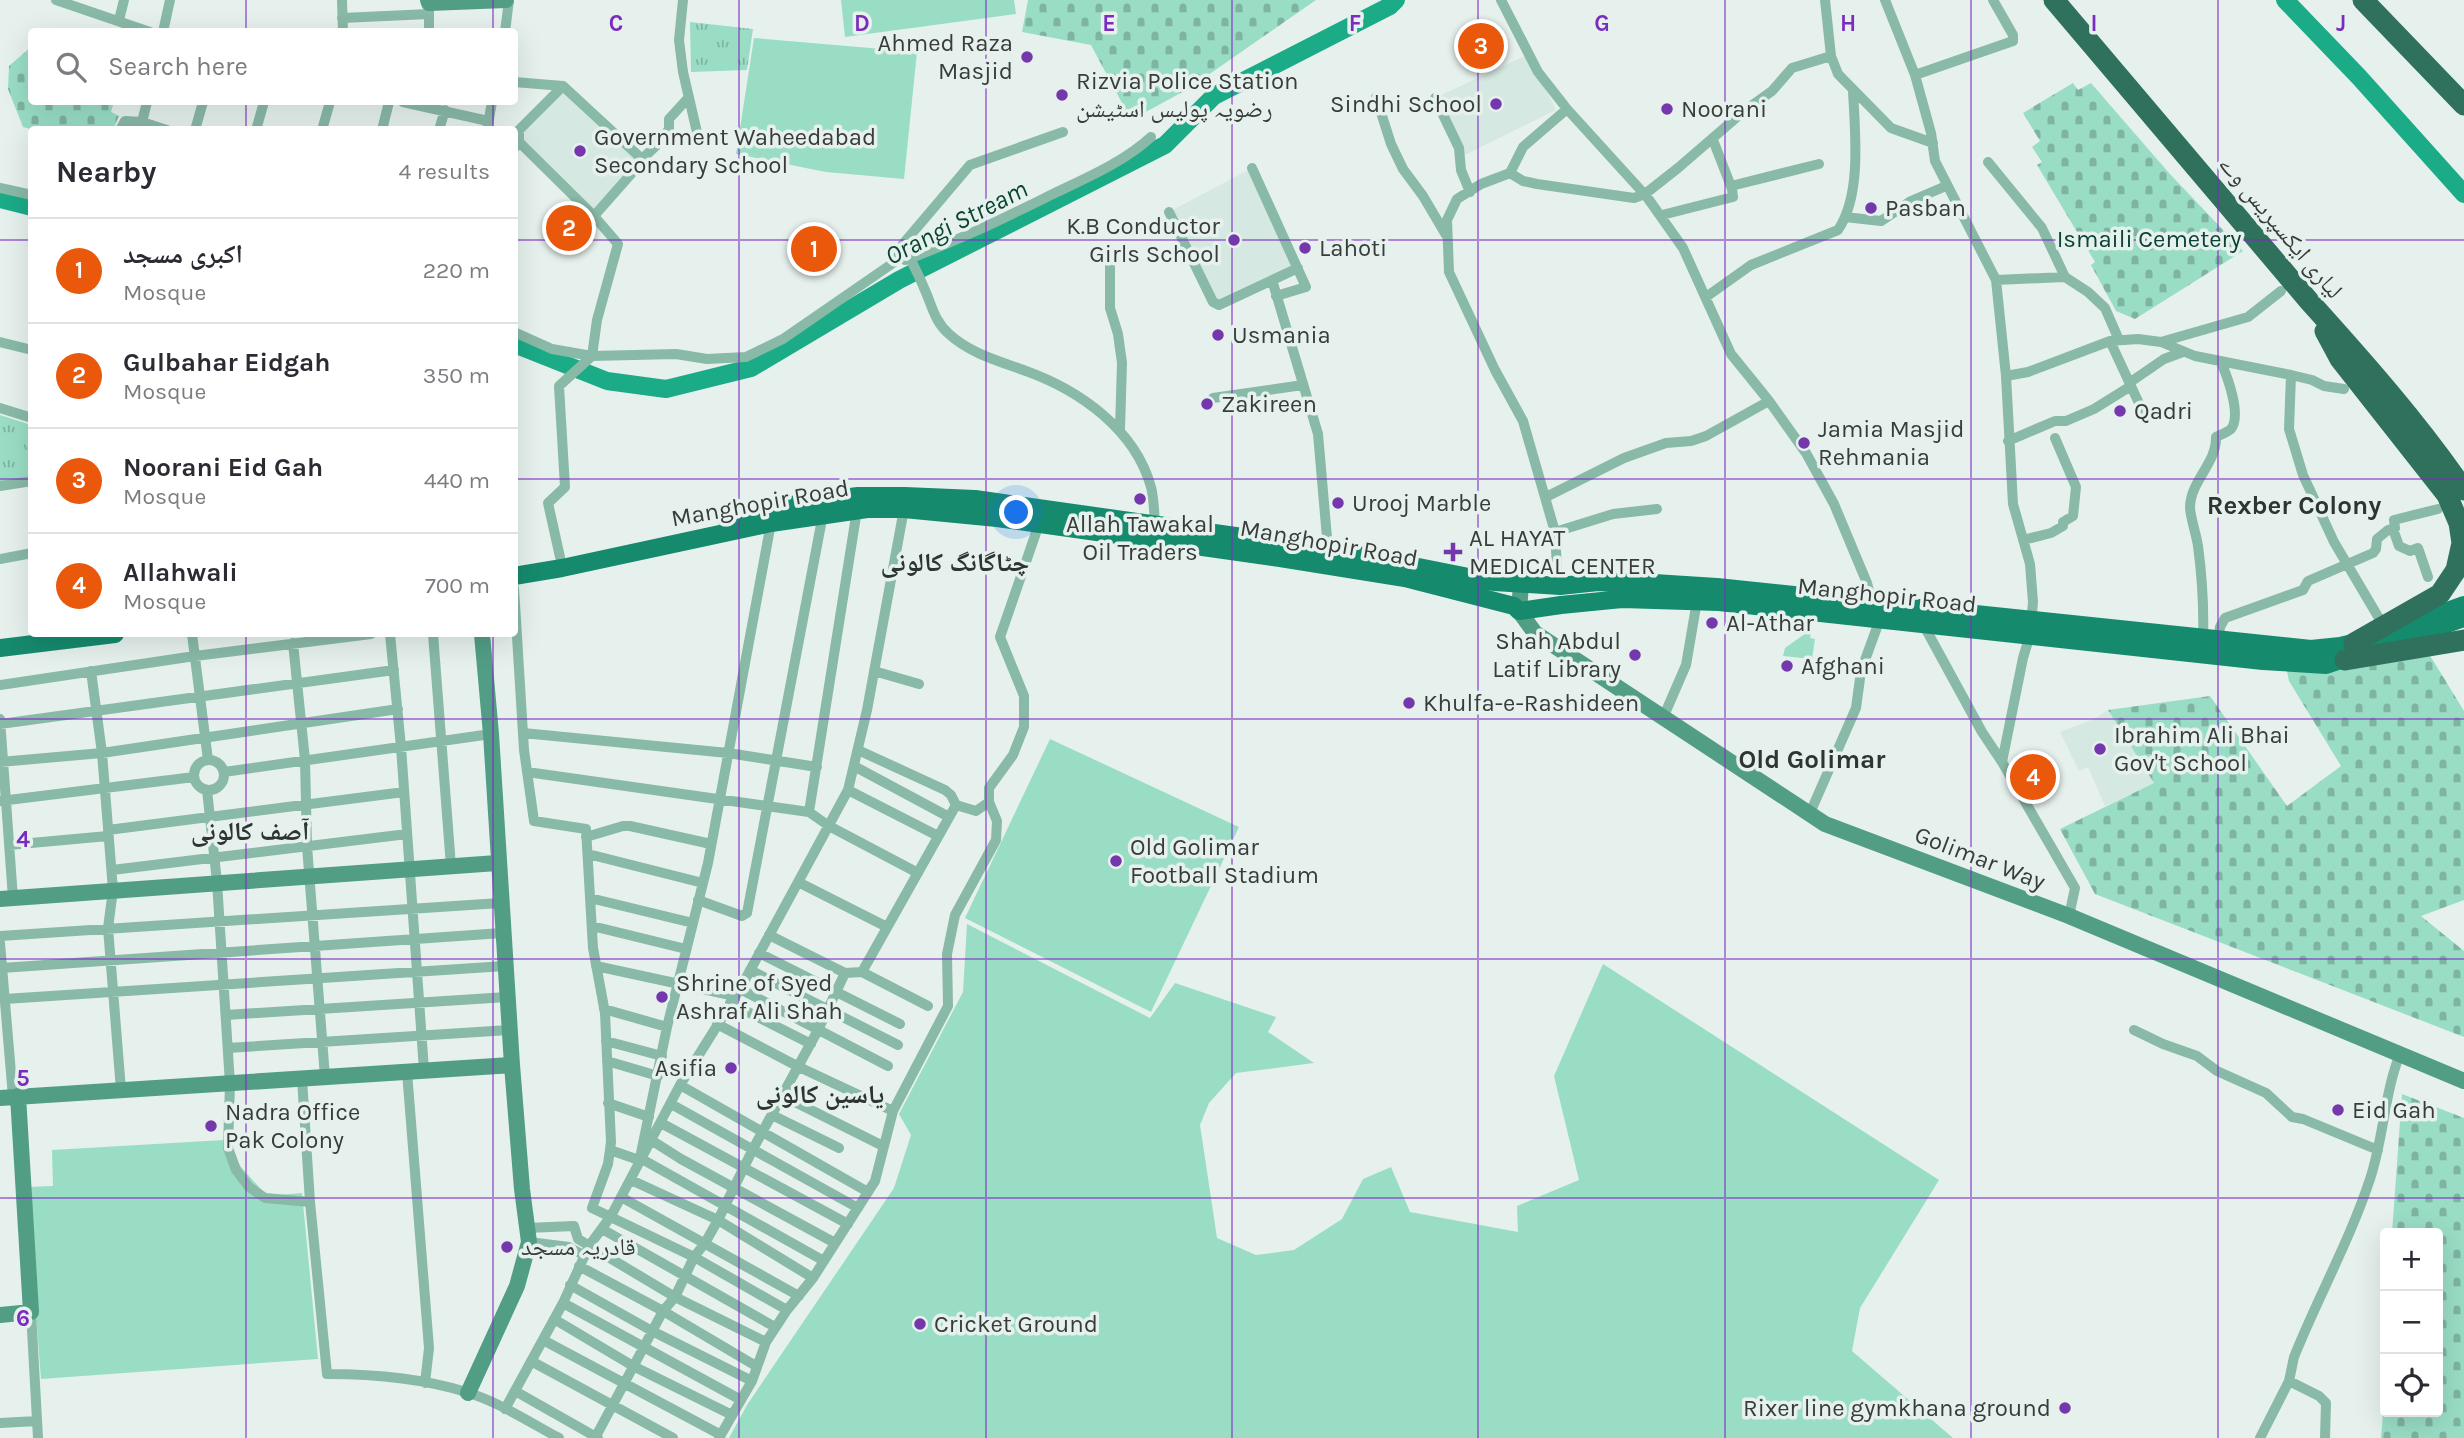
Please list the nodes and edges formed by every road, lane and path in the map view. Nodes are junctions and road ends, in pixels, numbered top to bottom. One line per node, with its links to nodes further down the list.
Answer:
1 (57, 0): 15 (street)
2 (124, 0): 15 (street)
3 (170, 0): 17 (street)
4 (342, 0): 14 (street)
5 (508, 0): 13 (street); 20 (street)
6 (683, 0): 26 (street)
7 (1501, 0): 37 (street)
8 (1825, 0): 21 (street)
9 (1885, 0): 22 (street)
10 (1993, 0): 22 (street)
11 (2054, 0): 82 (highway, لیاری ایکسپریس وے)
12 (2363, 0): 36 (highway)
13 (429, 6): 14 (street); 19 (street)
14 (342, 18): 18 (street)
15 (119, 20): 16 (street)
16 (140, 28)
17 (164, 28)
18 (343, 28)
19 (429, 28)
20 (505, 28)
21 (1831, 56): 25 (street); 51 (street)
22 (1915, 75): 53 (street)
23 (518, 82): 24 (street)
24 (563, 86): 50 (street); 55 (street)
25 (1853, 91): 53 (street); 69 (street)
26 (689, 97): 52 (street); 55 (street)
27 (1376, 97): 70 (street)
28 (1435, 98): 63 (street)
29 (145, 105): 39 (street)
30 (202, 105): 43 (street)
31 (263, 105): 44 (street)
32 (329, 105): 45 (street)
33 (388, 105): 46 (street)
34 (432, 105): 38 (street)
35 (491, 105): 40 (street)
36 (2464, 105)
37 (1567, 108): 59 (street); 65 (street)
38 (445, 110): 40 (street); 47 (street)
39 (142, 122): 41 (street); 42 (street)
40 (487, 125)
41 (122, 126)
42 (154, 126)
43 (196, 126)
44 (257, 126)
45 (323, 126)
46 (383, 126)
47 (440, 126)
48 (1063, 132): 71 (street)
49 (1150, 137): 72 (street)
50 (518, 138)
51 (1713, 140): 60 (street); 65 (street)
52 (699, 141)
53 (1933, 143): 61 (street)
54 (518, 146): 68 (street)
55 (642, 159): 68 (street)
56 (1988, 162): 76 (street)
57 (1819, 164): 60 (street)
58 (1252, 168): 75 (street)
59 (1510, 173): 63 (street); 65 (street)
60 (1731, 186): 67 (street)
61 (1946, 186): 69 (street); 78 (street)
62 (0, 188): 64 (street)
63 (1470, 192): 70 (street)
64 (28, 194)
65 (1645, 194): 67 (street)
66 (1169, 212): 77 (street)
67 (1662, 215): 81 (street)
68 (594, 216): 89 (street)
69 (1845, 217): 81 (street)
70 (1447, 238): 107 (street)
71 (903, 244): 72 (street); 74 (street)
72 (910, 259): 74 (street); 101 (street)
73 (1111, 260): 101 (street)
74 (895, 261): 89 (street)
75 (1298, 268): 77 (street); 80 (street)
76 (2065, 277): 78 (street); 84 (street)
77 (1272, 280): 80 (street)
78 (1996, 281): 92 (street)
79 (2281, 291): 86 (street)
80 (1276, 296): 93 (street)
81 (1706, 297): 97 (street)
82 (2309, 301): 106 (highway, لیاری ایکسپریس وے); 127 (highway)
83 (518, 334): 89 (street)
84 (2115, 340): 86 (street); 92 (street); 94 (street)
85 (0, 342): 87 (street)
86 (2161, 342): 88 (street)
87 (28, 349)
88 (2183, 352): 90 (street); 94 (street)
89 (593, 356): 121 (street)
90 (2221, 362): 91 (street); 146 (street)
91 (2291, 375): 95 (street); 124 (street)
92 (2006, 376): 103 (street)
93 (1303, 385): 96 (street); 119 (street)
94 (2130, 385): 99 (street); 103 (street)
95 (2344, 389)
96 (1213, 398)
97 (1769, 401): 107 (street); 132 (street)
98 (0, 408): 100 (street)
99 (2144, 414)
100 (28, 417)
101 (1120, 429): 115 (street)
102 (2055, 438): 118 (street)
103 (2008, 441): 118 (street)
104 (28, 482): 105 (street)
105 (0, 486)
106 (2464, 490)
107 (1546, 497): 117 (street)
108 (904, 509): 111 (main road, Manghopir Road); 114 (main road, Manghopir Road); 154 (street)
109 (1657, 509): 117 (street)
110 (2438, 509): 116 (street)
111 (857, 510): 112 (main road, Manghopir Road); 179 (street)
112 (823, 514): 113 (main road, Manghopir Road); 175 (street)
113 (771, 523): 125 (main road, Manghopir Road); 172 (street)
114 (1039, 524): 131 (main road, Manghopir Road); 189 (street)
115 (1155, 524): 119 (main road, Manghopir Road); 121 (main road, Manghopir Road)
116 (2393, 529): 124 (street); 127 (street)
117 (1555, 532): 128 (street)
118 (2023, 540): 136 (street)
119 (1328, 549): 126 (main road, Manghopir Road)
120 (28, 554): 122 (street)
121 (560, 557): 123 (main road, Manghopir Road)
122 (0, 559)
123 (518, 564)
124 (2347, 565): 135 (street); 146 (street)
125 (518, 575)
126 (1521, 584): 128 (main road, Manghopir Road); 131 (street)
127 (2434, 585): 135 (highway)
128 (1558, 586): 132 (main road, Manghopir Road)
129 (1697, 601): 131 (main road, Manghopir Road); 132 (main road, Manghopir Road); 162 (street)
130 (2464, 605): 150 (main road, Manghopir Road)
131 (1519, 611): 162 (street, Golimar Way)
132 (1876, 611): 134 (main road, Manghopir Road); 136 (main road, Manghopir Road); 194 (street)
133 (2464, 618): 150 (main road, Manghopir Road)
134 (1923, 624): 136 (main road, Manghopir Road); 177 (street)
135 (2383, 625): 150 (highway)
136 (2030, 627): 146 (main road, Manghopir Road); 150 (main road, Manghopir Road); 177 (street)
137 (28, 634): 138 (main road)
138 (0, 637)
139 (90, 637): 149 (main road)
140 (192, 637): 151 (street)
141 (345, 637): 148 (street)
142 (390, 637): 152 (street)
143 (433, 637): 168 (street)
144 (482, 637): 166 (street)
145 (517, 637): 165 (street)
146 (2211, 639): 150 (main road, Manghopir Road)
147 (2464, 639): 150 (highway)
148 (293, 643): 151 (street); 155 (street)
149 (0, 648)
150 (2350, 651)
151 (195, 656): 153 (street); 158 (street)
152 (394, 670): 155 (street); 159 (street)
153 (91, 671): 157 (street); 160 (street)
154 (874, 671): 156 (street); 170 (street)
155 (297, 684): 158 (street); 164 (street)
156 (919, 684)
157 (0, 685)
158 (200, 698): 160 (street); 167 (street)
159 (398, 709): 164 (street); 169 (street)
160 (96, 711): 163 (street); 171 (street)
161 (0, 718): 163 (street)
162 (1663, 718): 194 (street, Golimar Way)
163 (0, 724): 176 (street)
164 (300, 724): 167 (street); 174 (street)
165 (523, 733): 172 (street); 181 (street)
166 (491, 734): 168 (street); 207 (street)
167 (205, 738): 171 (street); 173 (street)
168 (441, 741): 169 (street); 208 (street)
169 (401, 747): 174 (street); 186 (street)
170 (858, 750): 178 (street); 191 (street)
171 (102, 753): 176 (street); 183 (street)
172 (728, 753): 175 (street); 187 (street)
173 (208, 760): 180 (street); 182 (street)
174 (305, 760): 180 (street); 190 (street)
175 (776, 760): 179 (street); 192 (street)
176 (2, 762): 188 (street)
177 (2002, 762): 223 (street)
178 (854, 766): 185 (street); 196 (street)
179 (817, 767): 193 (street)
180 (224, 772): 184 (street)
181 (527, 772): 187 (street); 201 (street)
182 (194, 777): 183 (street); 184 (street)
183 (104, 787): 188 (street); 198 (street)
184 (208, 790): 195 (street)
185 (848, 790): 197 (street); 200 (street)
186 (404, 792): 190 (street); 199 (street)
187 (720, 799): 192 (street); 202 (street)
188 (3, 800): 203 (street)
189 (989, 802): 191 (street); 290 (street)
190 (305, 804): 195 (street); 204 (street)
191 (956, 804): 196 (street)
192 (769, 807): 193 (street); 219 (street)
193 (809, 812): 197 (street)
194 (1810, 814): 223 (street, Golimar Way)
195 (210, 816): 198 (street); 206 (street)
196 (949, 817): 200 (street)
197 (829, 826): 211 (street); 214 (street)
198 (108, 833): 203 (street); 210 (street)
199 (407, 834): 204 (street); 209 (street)
200 (938, 836): 211 (street)
201 (586, 837): 202 (street); 205 (street)
202 (711, 844): 215 (street)
203 (9, 845): 218 (street)
204 (307, 846): 206 (street); 212 (street)
205 (588, 854): 215 (street); 217 (street)
206 (215, 857): 210 (street); 213 (street)
207 (498, 863): 208 (street); 220 (street)
208 (451, 866): 209 (street)
209 (409, 869): 212 (street); 221 (street)
210 (112, 870): 216 (street)
211 (918, 873): 227 (street)
212 (310, 876): 213 (street); 222 (street)
213 (218, 882): 216 (street); 224 (street)
214 (798, 882): 227 (street); 230 (street)
215 (703, 883): 219 (street)
216 (113, 890): 218 (street); 228 (street)
217 (590, 898): 225 (street); 226 (street)
218 (6, 899)
219 (698, 900): 225 (street)
220 (500, 903): 221 (street); 229 (street)
221 (412, 908): 222 (street); 232 (street)
222 (314, 915): 224 (street); 234 (street)
223 (2069, 916): 272 (street, Golimar Way)
224 (219, 920): 228 (street); 236 (street)
225 (693, 923): 235 (street)
226 (592, 926): 235 (street); 240 (street)
227 (887, 927): 244 (street)
228 (108, 928): 231 (street); 238 (street)
229 (502, 933): 232 (street); 239 (street)
230 (769, 935): 237 (street); 245 (street)
231 (0, 936)
232 (414, 939): 234 (street); 243 (street)
233 (0, 943): 241 (street)
234 (316, 946): 236 (street); 246 (street)
235 (686, 949): 247 (street)
236 (222, 953): 238 (street); 248 (street)
237 (759, 953): 242 (street); 250 (street)
238 (110, 960): 241 (street); 249 (street)
239 (505, 966): 243 (street); 252 (street)
240 (596, 966): 247 (street); 257 (street)
241 (2, 968): 253 (street)
242 (750, 970): 251 (street); 258 (street)
243 (417, 972): 246 (street); 254 (street)
244 (862, 972): 245 (street); 255 (street)
245 (845, 973): 250 (street)
246 (319, 978): 248 (street); 256 (street)
247 (678, 982): 251 (street); 262 (street)
248 (224, 984): 249 (street); 259 (street)
249 (114, 991): 253 (street); 285 (street)
250 (836, 993): 258 (street); 261 (street)
251 (735, 996): 260 (street); 264 (street); 269 (street)
252 (506, 997): 254 (street); 263 (street)
253 (5, 999): 287 (street)
254 (419, 1003): 256 (street); 266 (street)
255 (928, 1006)
256 (321, 1009): 259 (street); 268 (street)
257 (604, 1009): 262 (street); 267 (street)
258 (828, 1010): 264 (street); 270 (street)
259 (226, 1015): 271 (street)
260 (717, 1024): 276 (street); 284 (street)
261 (900, 1024)
262 (667, 1027): 273 (street)
263 (509, 1030): 266 (street); 275 (street)
264 (818, 1030): 269 (street); 277 (street)
265 (2134, 1030): 300 (street)
266 (421, 1037): 268 (street); 278 (street)
267 (606, 1041): 273 (street); 274 (street)
268 (323, 1043): 271 (street); 280 (street)
269 (811, 1044): 276 (street)
270 (898, 1045)
271 (228, 1048): 283 (street)
272 (2400, 1054): 282 (street, Golimar Way); 300 (street)
273 (662, 1056): 279 (street)
274 (607, 1061): 279 (street); 288 (street)
275 (512, 1065): 278 (street); 314 (street)
276 (799, 1066): 286 (street); 290 (street)
277 (888, 1066)
278 (415, 1071): 280 (street); 342 (street)
279 (657, 1076): 292 (street)
280 (325, 1077): 281 (street)
281 (302, 1079): 283 (street); 307 (street)
282 (2464, 1080)
283 (230, 1084): 285 (street); 307 (street)
284 (680, 1085): 289 (street); 294 (street)
285 (121, 1090): 287 (street)
286 (783, 1096): 291 (street); 296 (street)
287 (10, 1097): 329 (street)
288 (608, 1103): 292 (street); 299 (street)
289 (671, 1104): 293 (street); 298 (street)
290 (893, 1111): 296 (street)
291 (772, 1115): 294 (street); 297 (street)
292 (649, 1117): 301 (street)
293 (661, 1123): 295 (street); 302 (street)
294 (763, 1132): 298 (street); 305 (street)
295 (651, 1140): 301 (street); 304 (street)
296 (883, 1146): 305 (street)
297 (838, 1148)
298 (753, 1149): 302 (street); 309 (street)
299 (610, 1150): 301 (street); 310 (street)
300 (2378, 1150): 341 (street)
301 (639, 1159): 303 (street); 308 (street)
302 (744, 1167): 304 (street); 312 (street)
303 (631, 1180): 306 (street); 311 (street)
304 (735, 1188): 308 (street); 316 (street)
305 (869, 1192): 309 (street)
306 (621, 1197): 310 (street); 315 (street)
307 (310, 1202): 342 (street)
308 (725, 1208): 311 (street); 319 (street)
309 (858, 1208): 312 (street)
310 (611, 1216): 313 (street); 318 (street)
311 (719, 1220): 315 (street); 322 (street)
312 (848, 1224): 316 (street)
313 (601, 1229): 317 (street); 321 (street)
314 (528, 1235): 317 (street); 317 (street); 345 (street)
315 (705, 1243): 318 (street); 324 (street)
316 (835, 1244): 319 (street)
317 (587, 1251): 320 (street); 325 (street)
318 (694, 1257): 321 (street); 327 (street)
319 (824, 1261): 322 (street)
320 (579, 1266): 323 (street); 328 (street)
321 (685, 1276): 325 (street); 332 (street)
322 (813, 1278): 324 (street)
323 (570, 1285): 326 (street); 333 (street)
324 (799, 1296): 327 (street)
325 (675, 1297): 328 (street); 335 (street)
326 (563, 1303): 331 (street); 336 (street)
327 (787, 1310): 332 (street)
328 (663, 1311): 333 (street); 339 (street)
329 (31, 1312): 330 (street); 350 (street)
330 (0, 1315)
331 (554, 1318): 334 (street); 338 (street)
332 (775, 1327): 335 (street)
333 (652, 1331): 336 (street); 340 (street)
334 (542, 1340): 337 (street); 343 (street)
335 (766, 1342): 339 (street)
336 (645, 1347): 338 (street); 346 (street)
337 (531, 1361): 344 (street); 347 (street)
338 (634, 1366): 343 (street); 349 (street)
339 (756, 1366): 340 (street)
340 (752, 1381): 346 (street)
341 (2289, 1381): 357 (street); 358 (street)
342 (425, 1383): 345 (street)
343 (624, 1384): 347 (street); 352 (street)
344 (515, 1391): 348 (street); 355 (street)
345 (468, 1392): 348 (street)
346 (741, 1400): 349 (street)
347 (613, 1406): 355 (street); 356 (street)
348 (505, 1409): 354 (street)
349 (732, 1415): 352 (street)
350 (37, 1421): 351 (street); 353 (street)
351 (0, 1423)
352 (720, 1437)
353 (38, 1438)
354 (559, 1438)
355 (596, 1438)
356 (673, 1438)
357 (2260, 1438)
358 (2325, 1438)

